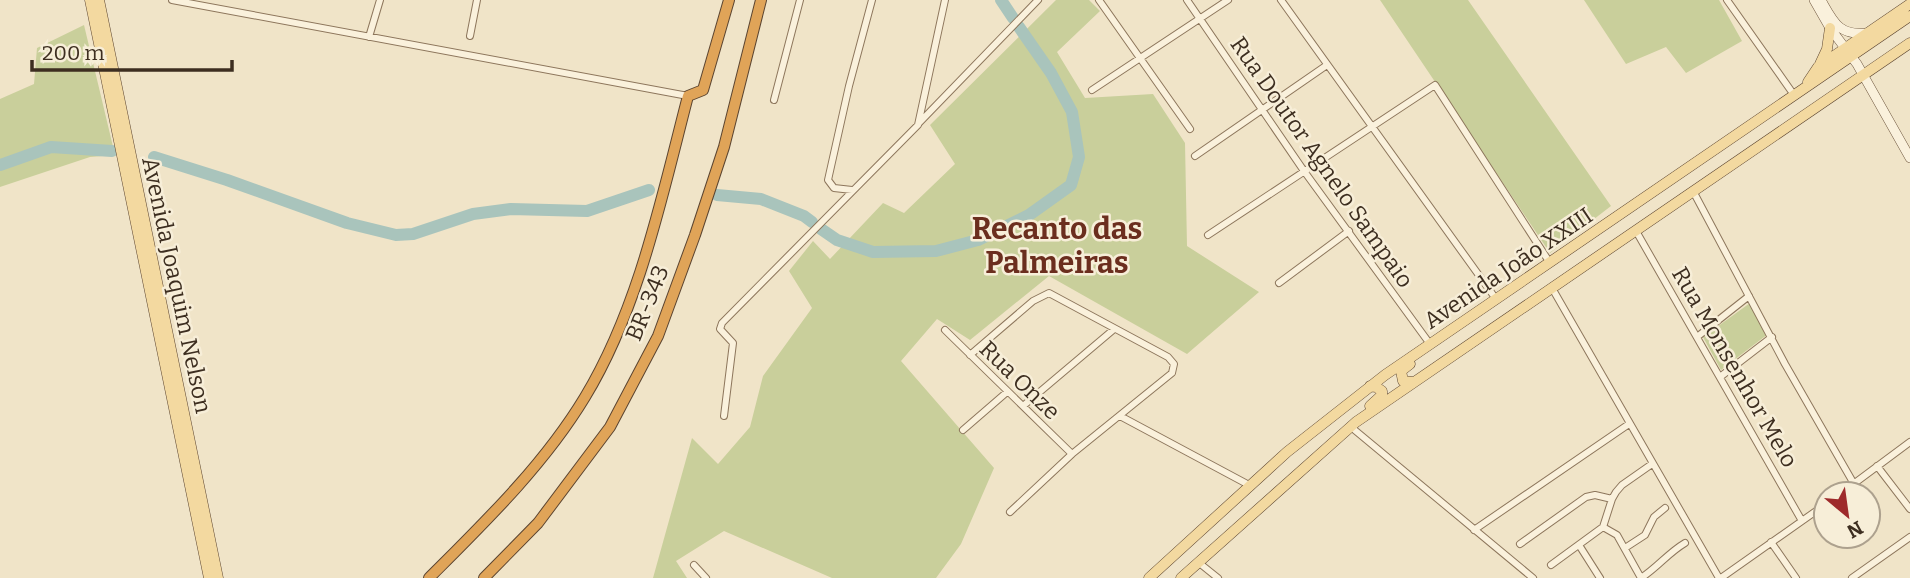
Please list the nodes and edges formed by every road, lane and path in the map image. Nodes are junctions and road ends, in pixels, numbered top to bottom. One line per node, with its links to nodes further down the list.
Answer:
1 (90, 0): 46 (main road, Avenida Joaquim Nelson)
2 (99, 0): 46 (main road, Avenida Joaquim Nelson)
3 (172, 0): 25 (street)
4 (380, 0): 25 (street)
5 (477, 0): 24 (street)
6 (729, 0): 34 (highway)
7 (761, 0): 99 (highway, BR-343)
8 (800, 0): 35 (street)
9 (873, 0): 48 (street)
10 (945, 0): 37 (street)
11 (1038, 0): 37 (street)
12 (1098, 0): 28 (street)
13 (1186, 0): 21 (street, Rua Doutor Agnelo Sampaio)
14 (1228, 0): 21 (street)
15 (1281, 0): 29 (street)
16 (1727, 0): 33 (street)
17 (1814, 0): 22 (main road)
18 (1821, 0): 22 (main road)
19 (1910, 5): 23 (main road)
20 (1910, 16): 27 (main road, Avenida João XXIII)
21 (1199, 19): 28 (street); 36 (street, Rua Doutor Agnelo Sampaio)
22 (1833, 26): 23 (main road); 27 (main road); 30 (main road)
23 (1868, 33): 27 (main road)
24 (470, 36)
25 (369, 37): 34 (street)
26 (1910, 43): 31 (main road, Avenida João XXIII)
27 (1848, 51): 30 (main road); 31 (main road); 33 (main road, Avenida João XXIII)
28 (1140, 58): 32 (street); 39 (street)
29 (1327, 65): 36 (street); 38 (street)
30 (1818, 67): 33 (main road)
31 (1863, 75): 42 (main road); 45 (main road, Avenida João XXIII)
32 (1092, 90)
33 (1798, 92): 41 (main road, Avenida João XXIII)
34 (688, 96): 98 (highway, BR-343)
35 (774, 100)
36 (1264, 110): 40 (street); 44 (street, Rua Doutor Agnelo Sampaio)
37 (918, 125): 48 (street)
38 (1371, 126): 44 (street); 52 (street); 56 (street)
39 (1190, 130)
40 (1195, 156)
41 (1706, 157): 43 (main road, Avenida João XXIII); 45 (main road)
42 (1910, 158)
43 (1688, 169): 47 (main road); 52 (main road, Avenida João XXIII)
44 (1304, 171): 49 (street, Rua Doutor Agnelo Sampaio); 51 (street)
45 (1720, 173): 47 (main road, Avenida João XXIII)
46 (132, 186): 97 (main road, Avenida Joaquim Nelson)
47 (1695, 189): 50 (main road, Avenida João XXIII); 55 (street)
48 (852, 190): 68 (street)
49 (1349, 231): 53 (street); 61 (street, Rua Doutor Agnelo Sampaio)
50 (1636, 231): 54 (main road, Avenida João XXIII); 59 (street, Rua Monsenhor Melo)
51 (1208, 235)
52 (1550, 263): 56 (main road, Avenida João XXIII)
53 (1279, 283)
54 (1552, 288): 64 (main road, Avenida João XXIII); 70 (street)
55 (1749, 296): 59 (street); 60 (street)
56 (1496, 299): 61 (main road, Avenida João XXIII)
57 (945, 330): 62 (street, Rua Onze)
58 (1113, 330): 62 (street); 67 (street); 69 (street)
59 (1698, 337): 63 (street, Rua Monsenhor Melo)
60 (1772, 337): 63 (street); 77 (street)
61 (1430, 344): 64 (main road); 65 (main road, Avenida João XXIII)
62 (970, 355): 66 (street, Rua Onze)
63 (1720, 377): 85 (street, Rua Monsenhor Melo)
64 (1413, 382): 71 (main road, Avenida João XXIII)
65 (1370, 387): 71 (main road); 79 (main road, Avenida João XXIII)
66 (1007, 392): 67 (street, Rua Onze); 72 (street)
67 (1023, 406): 74 (street, Rua Onze)
68 (724, 416)
69 (1119, 416): 74 (street); 79 (street)
70 (1629, 424): 75 (street); 87 (street)
71 (1353, 425): 87 (street); 94 (main road, Avenida João XXIII)
72 (963, 430)
73 (1910, 442): 76 (street)
74 (1072, 454): 83 (street)
75 (1652, 464): 80 (street); 107 (street)
76 (1877, 466): 78 (street); 82 (street)
77 (1852, 480)
78 (1859, 480)
79 (1249, 485): 101 (main road, Avenida João XXIII)
80 (1612, 499): 86 (street); 91 (street)
81 (1665, 508): 93 (street)
82 (1910, 509)
83 (1010, 513)
84 (1812, 514): 85 (street)
85 (1802, 522): 89 (street)
86 (1603, 527): 92 (street); 93 (street)
87 (1474, 530): 104 (street)
88 (1910, 537): 109 (street)
89 (1771, 542): 107 (street); 108 (street)
90 (1685, 543): 106 (street)
91 (1520, 544)
92 (1579, 545): 96 (street); 105 (street)
93 (1625, 548): 106 (street)
94 (1199, 562): 102 (main road, Avenida João XXIII); 103 (street)
95 (694, 565): 100 (street)
96 (1552, 565)
97 (213, 577)
98 (429, 578)
99 (484, 578)
100 (706, 578)
101 (1149, 578)
102 (1181, 578)
103 (1218, 578)
104 (1533, 578)
105 (1600, 578)
106 (1641, 578)
107 (1720, 578)
108 (1796, 578)
109 (1852, 578)

